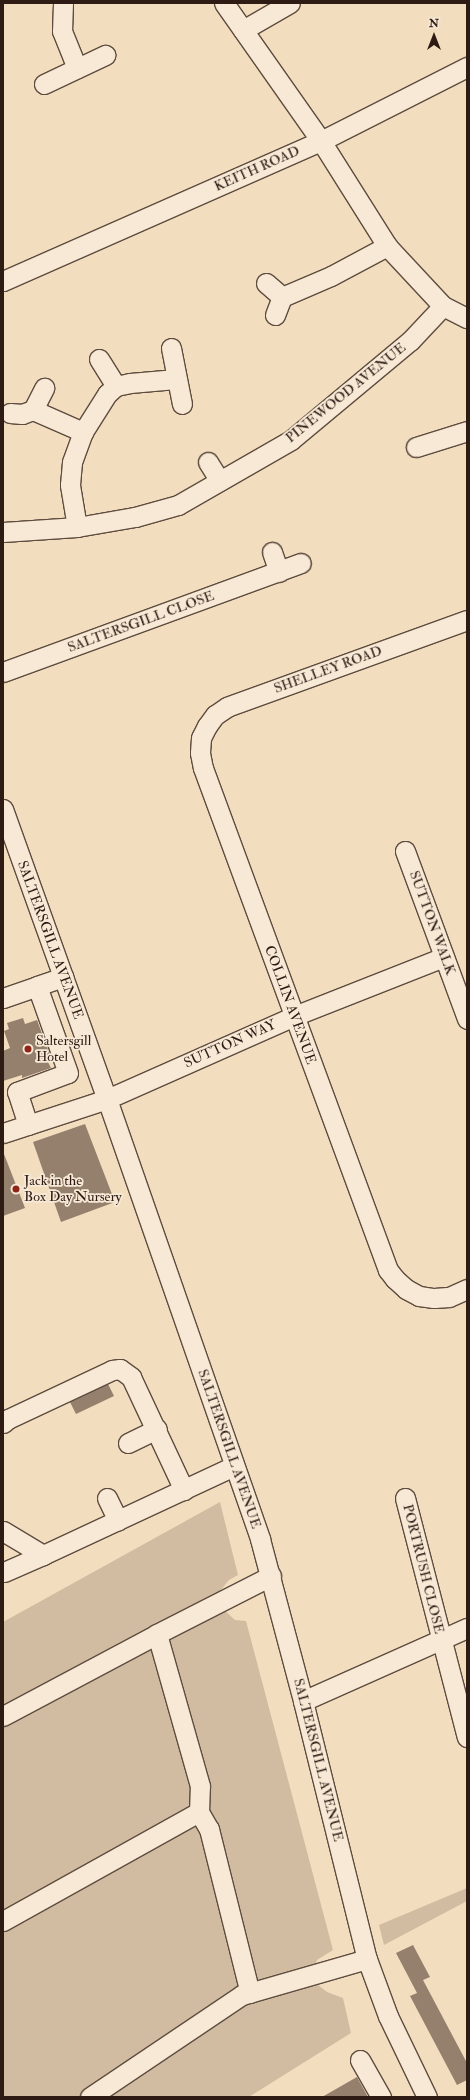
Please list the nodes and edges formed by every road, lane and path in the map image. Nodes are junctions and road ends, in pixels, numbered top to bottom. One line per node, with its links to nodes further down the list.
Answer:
1 (63, 3): 7 (street)
2 (224, 3): 4 (street)
3 (290, 3): 4 (street)
4 (243, 30): 9 (street)
5 (105, 55): 7 (street)
6 (467, 67): 9 (street, KEITH ROAD)
7 (78, 68): 8 (street)
8 (44, 84)
9 (321, 141): 10 (street); 11 (street, KEITH ROAD)
10 (387, 246): 13 (street); 14 (street)
11 (3, 281)
12 (266, 283): 13 (street)
13 (282, 297): 15 (street)
14 (444, 306): 16 (street); 29 (street, PINEWOOD AVENUE)
15 (275, 315)
16 (467, 318)
17 (171, 348): 19 (street)
18 (99, 359): 20 (street)
19 (176, 379): 20 (street); 22 (street)
20 (116, 386): 26 (street)
21 (44, 388): 23 (street)
22 (182, 404)
23 (33, 410): 24 (street); 26 (street)
24 (10, 413)
25 (467, 431): 27 (street)
26 (83, 432): 30 (street)
27 (416, 447)
28 (208, 462): 29 (street)
29 (220, 481): 30 (street, PINEWOOD AVENUE)
30 (77, 527): 31 (street, PINEWOOD AVENUE)
31 (3, 532)
32 (272, 552): 34 (street)
33 (301, 563): 34 (street, SALTERSGILL CLOSE)
34 (279, 572): 36 (street, SALTERSGILL CLOSE)
35 (467, 620): 37 (street, SHELLEY ROAD)
36 (3, 672)
37 (201, 738): 44 (street, COLLIN AVENUE)
38 (3, 808): 41 (street, SALTERSGILL AVENUE)
39 (405, 850): 40 (street, SUTTON WALK)
40 (444, 957): 44 (street, SUTTON WAY); 45 (street, SUTTON WALK)
41 (63, 977): 42 (street); 46 (street, SALTERSGILL AVENUE)
42 (37, 986): 43 (street); 47 (street)
43 (3, 998)
44 (294, 1016): 46 (street, SUTTON WAY); 49 (street, COLLIN AVENUE)
45 (467, 1019)
46 (107, 1100): 47 (street, SUTTON WAY); 53 (street, SALTERSGILL AVENUE)
47 (28, 1125): 48 (street, SUTTON WAY)
48 (3, 1133)
49 (467, 1289)
50 (3, 1423): 51 (street)
51 (157, 1429): 52 (street); 54 (street)
52 (128, 1442)
53 (234, 1466): 54 (street); 61 (street, SALTERSGILL AVENUE)
54 (184, 1490): 57 (street)
55 (107, 1498): 57 (street)
56 (405, 1498): 64 (street, PORTRUSH CLOSE)
57 (118, 1521): 59 (street)
58 (3, 1531): 59 (street)
59 (43, 1555): 60 (street)
60 (3, 1576)
61 (271, 1576): 63 (street); 65 (street, SALTERSGILL AVENUE)
62 (467, 1628): 64 (street)
63 (157, 1634): 66 (street); 68 (street)
64 (441, 1641): 65 (street); 67 (street, PORTRUSH CLOSE)
65 (303, 1702): 70 (street, SALTERSGILL AVENUE)
66 (3, 1716)
67 (467, 1736)
68 (199, 1812): 69 (street); 71 (street)
69 (3, 1921)
70 (367, 1959): 71 (street); 75 (street, SALTERSGILL AVENUE)
71 (250, 1993): 73 (street)
72 (360, 2060): 74 (street)
73 (90, 2097)
74 (381, 2097)
75 (428, 2097)

